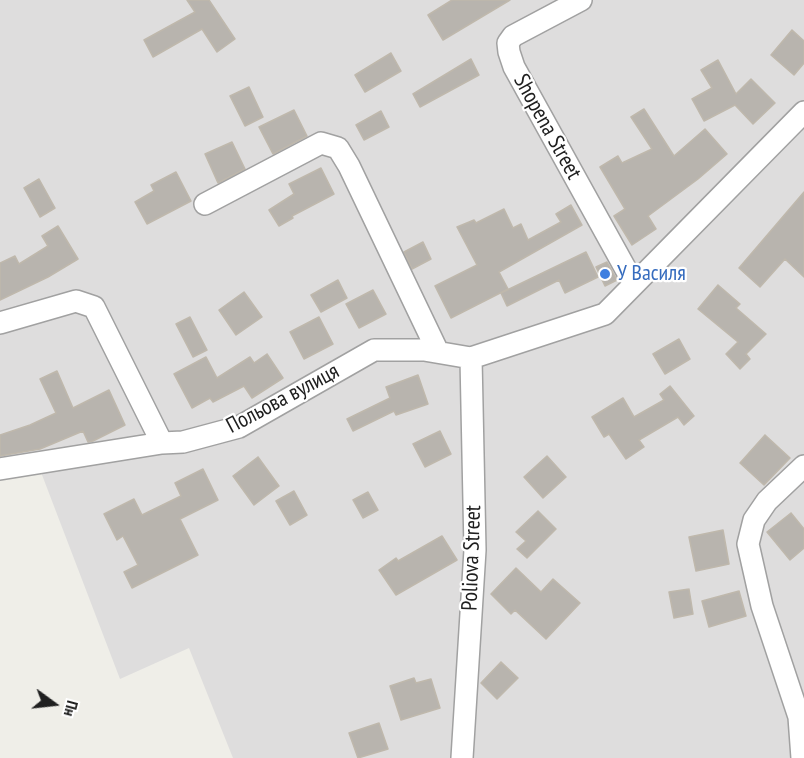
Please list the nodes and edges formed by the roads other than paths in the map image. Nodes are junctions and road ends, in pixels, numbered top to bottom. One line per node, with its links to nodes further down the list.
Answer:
1 (581, 0): 4 (street, Shopena Street)
2 (803, 115): 4 (street)
3 (205, 204): 6 (street)
4 (634, 284): 7 (street)
5 (0, 323): 8 (street)
6 (438, 352): 7 (street, Польова вулиця); 8 (street, Польова вулиця)
7 (471, 358): 11 (street, Poliova Street)
8 (162, 443): 10 (street, Польова вулиця)
9 (804, 466): 12 (street)
10 (0, 469)
11 (462, 758)
12 (802, 758)

